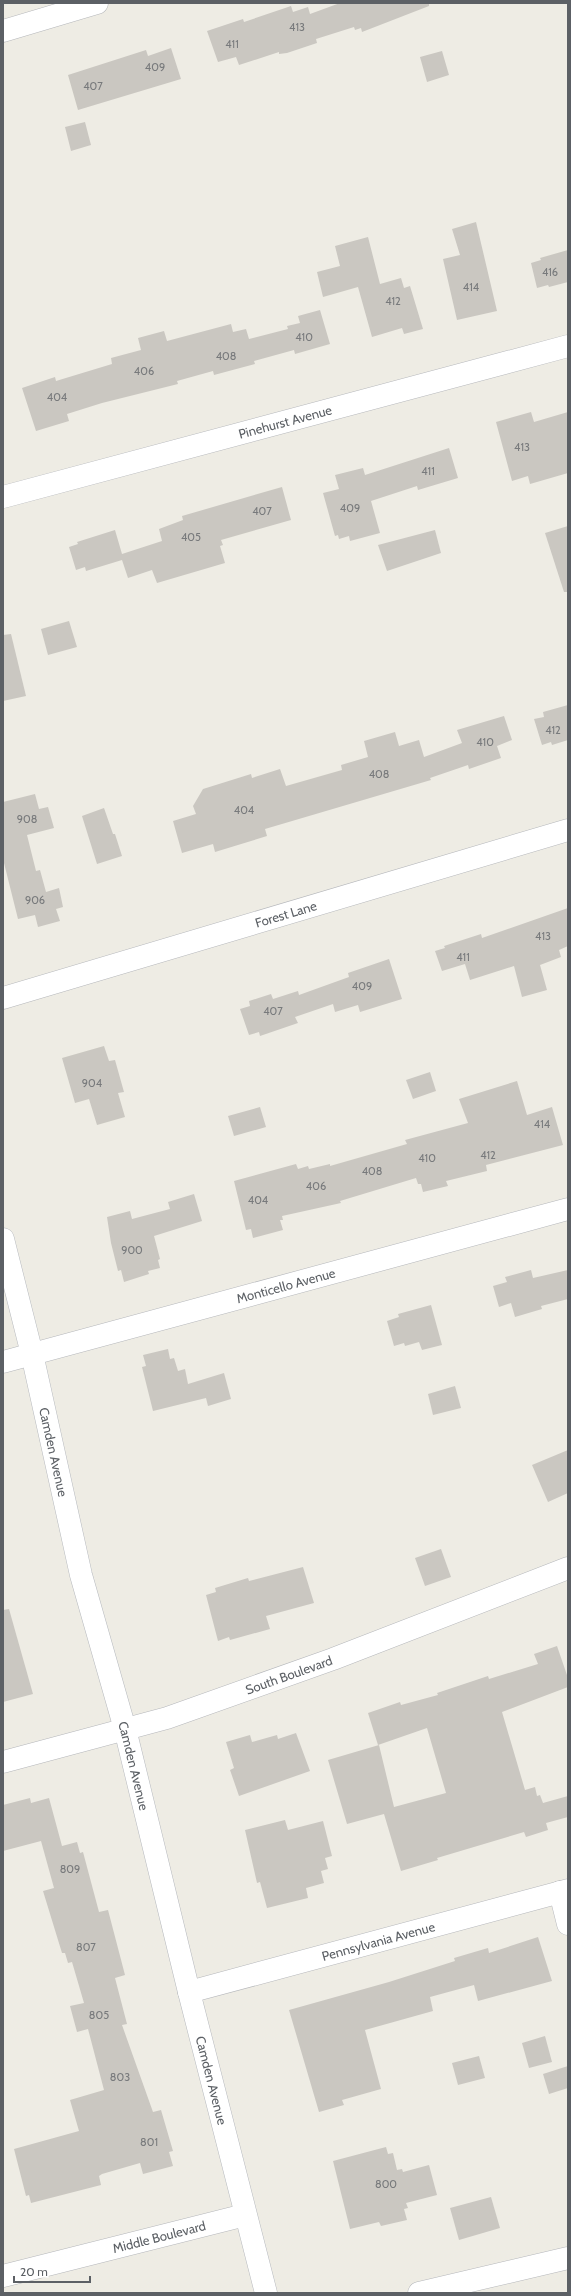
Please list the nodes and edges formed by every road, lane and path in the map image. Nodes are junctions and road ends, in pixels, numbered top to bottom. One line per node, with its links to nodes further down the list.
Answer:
1 (97, 3): 2 (street)
2 (3, 31)
3 (568, 346): 4 (street, Pinehurst Avenue)
4 (3, 497)
5 (568, 830): 6 (street, Forest Lane)
6 (3, 998)
7 (568, 1209): 9 (street, Monticello Avenue)
8 (3, 1239): 9 (street, Camden Avenue)
9 (32, 1354): 10 (street, Monticello Avenue); 12 (street, Camden Avenue)
10 (3, 1362)
11 (568, 1568): 12 (street, South Boulevard)
12 (125, 1729): 13 (street, South Boulevard); 16 (street, Camden Avenue)
13 (3, 1762)
14 (564, 1891): 15 (street); 16 (street, Pennsylvania Avenue)
15 (568, 1924)
16 (189, 1992): 17 (street, Camden Avenue)
17 (245, 2215): 19 (street, Middle Boulevard); 20 (street, Camden Avenue)
18 (568, 2258): 21 (street)
19 (3, 2276)
20 (266, 2293)
21 (419, 2293)

